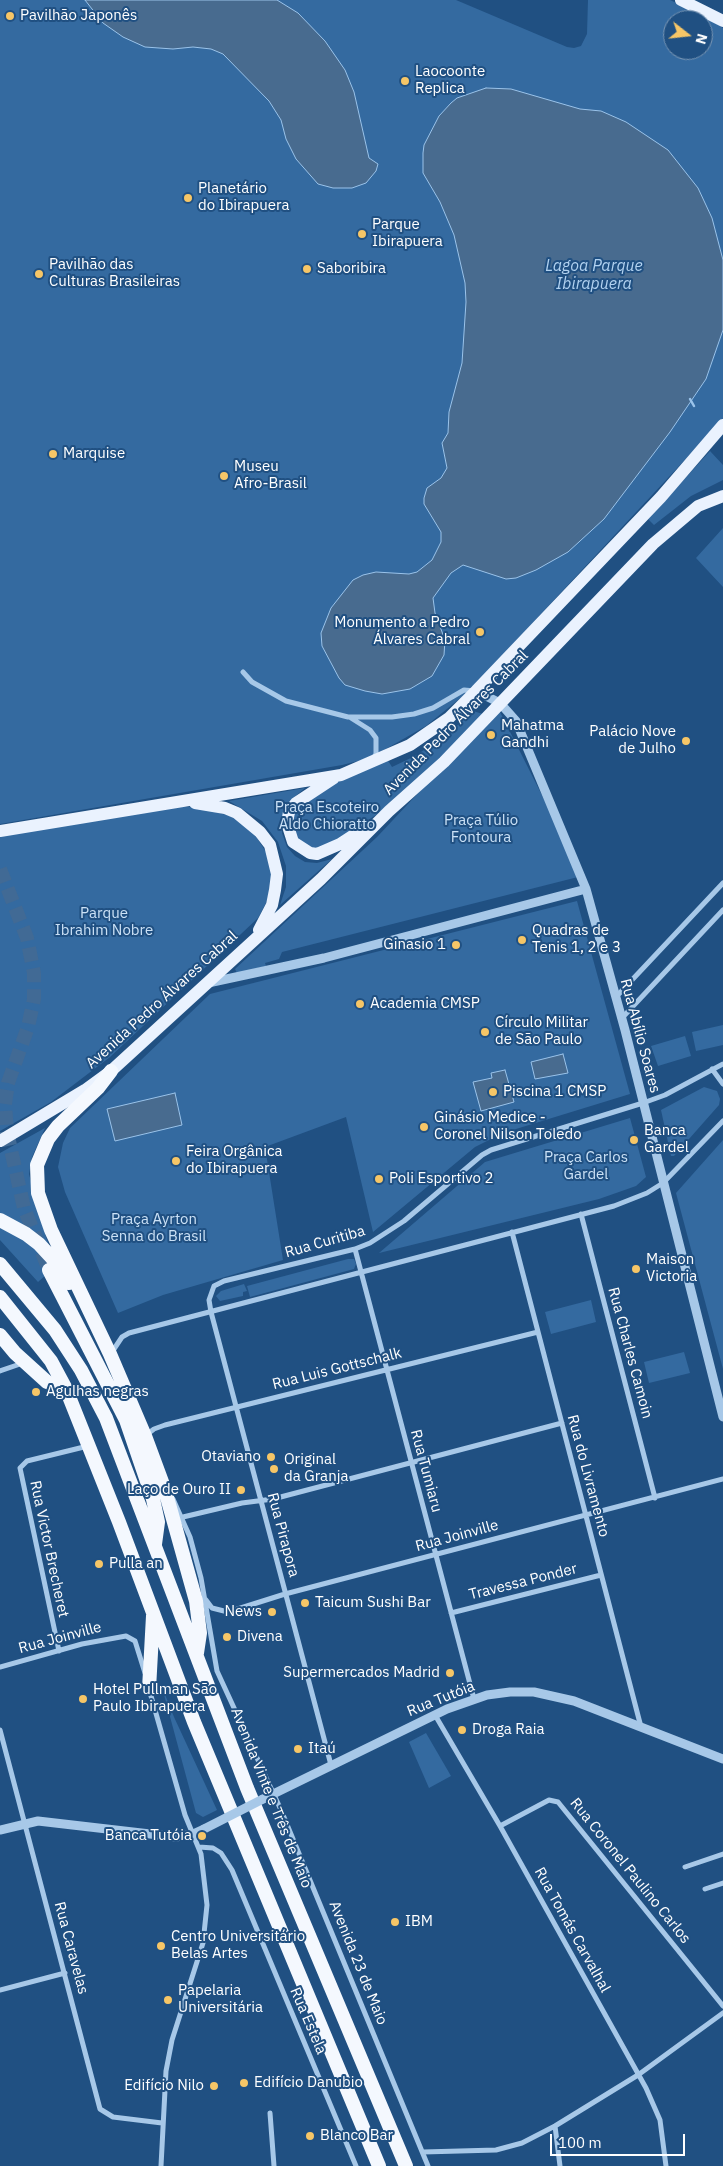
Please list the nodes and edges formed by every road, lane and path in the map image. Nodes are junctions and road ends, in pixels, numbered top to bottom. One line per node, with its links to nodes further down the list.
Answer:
1 (685, 1): 2 (main road)
2 (723, 21)
3 (723, 425): 6 (main road, Avenida Pedro Álvares Cabral)
4 (723, 496): 7 (main road, Avenida Pedro Álvares Cabral)
5 (243, 672): 8 (street)
6 (476, 691): 7 (street, Rua Abílio Soares); 8 (street); 9 (main road, Avenida Pedro Álvares Cabral)
7 (500, 702): 12 (main road, Avenida Pedro Álvares Cabral); 15 (street, Rua Abílio Soares)
8 (348, 717): 9 (street)
9 (371, 763): 10 (main road, Avenida Pedro Álvares Cabral)
10 (341, 775): 11 (main road, Avenida Pedro Álvares Cabral); 12 (main road)
11 (180, 801): 13 (main road, Avenida Pedro Álvares Cabral); 17 (main road)
12 (389, 812): 17 (main road, Avenida Pedro Álvares Cabral)
13 (0, 831)
14 (723, 883): 19 (street)
15 (586, 889): 18 (street); 19 (street, Rua Abílio Soares)
16 (723, 910): 20 (street)
17 (252, 941): 18 (main road, Avenida Pedro Álvares Cabral)
18 (204, 984): 23 (main road, Avenida Pedro Álvares Cabral)
19 (616, 997): 20 (street, Rua Abílio Soares)
20 (622, 1018): 25 (street, Rua Abílio Soares)
21 (723, 1064): 22 (street, Rua Curitiba)
22 (712, 1069): 24 (street); 25 (street, Rua Curitiba)
23 (111, 1071): 27 (main road, Avenida Pedro Álvares Cabral); 37 (highway)
24 (723, 1084)
25 (643, 1103): 28 (street, Rua Abílio Soares); 32 (street, Rua Curitiba)
26 (723, 1120): 28 (street)
27 (0, 1141)
28 (663, 1183): 29 (street); 47 (street, Rua Abílio Soares)
29 (581, 1214): 31 (street); 54 (street, Rua Charles Camoin)
30 (0, 1220): 37 (highway)
31 (512, 1232): 35 (street); 39 (street, Rua do Livramento)
32 (355, 1249): 35 (street, Rua Tumiaru); 38 (street, Rua Curitiba)
33 (0, 1264): 58 (highway, Avenida Vinte e Três de Maio)
34 (49, 1270): 58 (highway)
35 (361, 1272): 38 (street); 43 (street, Rua Tumiaru)
36 (0, 1297): 45 (highway)
37 (84, 1298): 41 (highway)
38 (211, 1312): 41 (street); 46 (street, Rua Pirapora)
39 (538, 1332): 43 (street, Rua Luis Gottschalk); 48 (street, Rua do Livramento)
40 (0, 1335): 42 (highway)
41 (110, 1354): 49 (highway)
42 (25, 1362): 44 (street); 45 (highway)
43 (387, 1370): 46 (street, Rua Luis Gottschalk); 51 (street, Rua Tumiaru)
44 (0, 1371)
45 (66, 1389): 50 (highway)
46 (236, 1408): 49 (street, Rua Luis Gottschalk); 55 (street, Rua Pirapora)
47 (723, 1417)
48 (562, 1423): 51 (street); 56 (street, Rua do Livramento)
49 (145, 1436): 53 (highway)
50 (90, 1445): 63 (highway); 65 (street, Rua Victor Brecheret)
51 (411, 1463): 55 (street); 59 (street, Rua Tumiaru)
52 (723, 1479): 54 (street, Rua Joinville)
53 (165, 1490): 57 (street, Avenida 23 de Maio); 66 (highway)
54 (655, 1498): 56 (street, Rua Joinville)
55 (260, 1500): 57 (street); 61 (street, Rua Pirapora)
56 (586, 1516): 59 (street, Rua Joinville); 60 (street, Rua do Livramento)
57 (183, 1517): 62 (street, Avenida 23 de Maio)
58 (154, 1545): 66 (highway, Avenida Vinte e Três de Maio)
59 (436, 1555): 61 (street, Rua Joinville); 64 (street, Rua Tumiaru)
60 (601, 1574): 64 (street, Travessa Ponder); 71 (street, Rua do Livramento)
61 (286, 1594): 62 (street, Rua Joinville); 74 (street, Rua Pirapora)
62 (205, 1597): 75 (street, Avenida 23 de Maio)
63 (153, 1612): 68 (highway); 97 (highway)
64 (451, 1613): 69 (street, Rua Tumiaru)
65 (59, 1651): 67 (street, Rua Joinville); 68 (street, Rua Joinville)
66 (197, 1656): 98 (highway, Avenida Vinte e Três de Maio)
67 (0, 1667)
68 (149, 1689): 79 (street)
69 (474, 1699): 70 (street, Rua Tutóia); 71 (street, Rua Tutóia)
70 (434, 1714): 74 (street, Rua Tutóia); 77 (street, Rua Tomás Carvalhal)
71 (641, 1727): 73 (street, Rua Tutóia)
72 (0, 1730): 76 (street, Rua Caravelas)
73 (723, 1759)
74 (331, 1765): 75 (street, Rua Tutóia)
75 (274, 1793): 79 (street, Rua Tutóia, bridge); 93 (street, Avenida 23 de Maio)
76 (25, 1822): 78 (street, Rua Tutóia); 79 (street, Rua Tutóia); 85 (street, Rua Caravelas)
77 (500, 1826): 87 (street, Rua Coronel Paulino Carlos); 89 (street, Rua Tomás Carvalhal)
78 (0, 1830)
79 (193, 1834): 80 (street)
80 (199, 1847): 91 (street); 96 (street, Rua Estela)
81 (723, 1854): 82 (street)
82 (685, 1867)
83 (723, 1883): 84 (street)
84 (705, 1889)
85 (65, 1973): 86 (street); 91 (street, Rua Caravelas)
86 (0, 1990)
87 (723, 2006)
88 (723, 2013): 89 (street)
89 (638, 2075): 92 (street); 101 (street, Rua Tomás Carvalhal)
90 (270, 2113): 95 (street)
91 (162, 2122): 94 (street)
92 (556, 2126): 93 (street); 100 (street)
93 (423, 2152): 99 (street, Avenida 23 de Maio)
94 (160, 2166)
95 (274, 2166)
96 (356, 2166)
97 (378, 2166)
98 (406, 2166)
99 (428, 2166)
100 (560, 2166)
101 (666, 2166)

